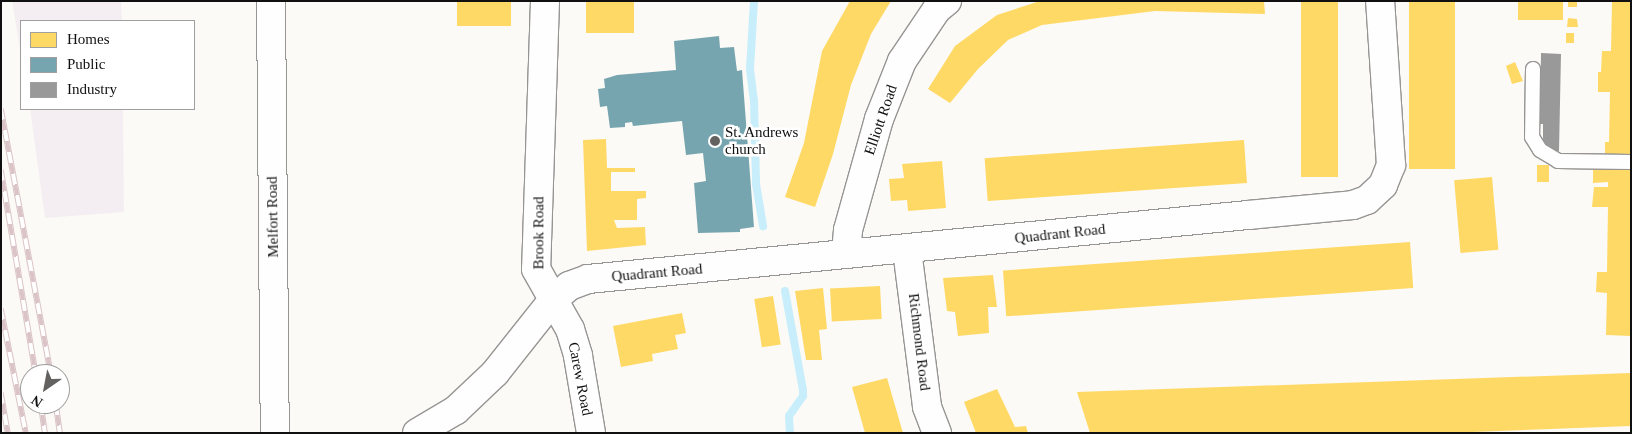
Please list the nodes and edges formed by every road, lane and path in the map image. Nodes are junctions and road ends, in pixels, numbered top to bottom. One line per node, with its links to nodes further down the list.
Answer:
1 (271, 1): 10 (street, Melfort Road)
2 (545, 1): 9 (street, Brook Road)
3 (947, 1): 8 (street, Elliott Road)
4 (1380, 1): 7 (street, Quadrant Road)
5 (1533, 69): 6 (lane)
6 (1631, 162)
7 (907, 250): 8 (street, Quadrant Road); 13 (street, Richmond Road)
8 (846, 253): 9 (street, Quadrant Road)
9 (552, 301): 11 (street); 12 (street, Carew Road)
10 (275, 433)
11 (417, 433)
12 (591, 433)
13 (937, 433)

